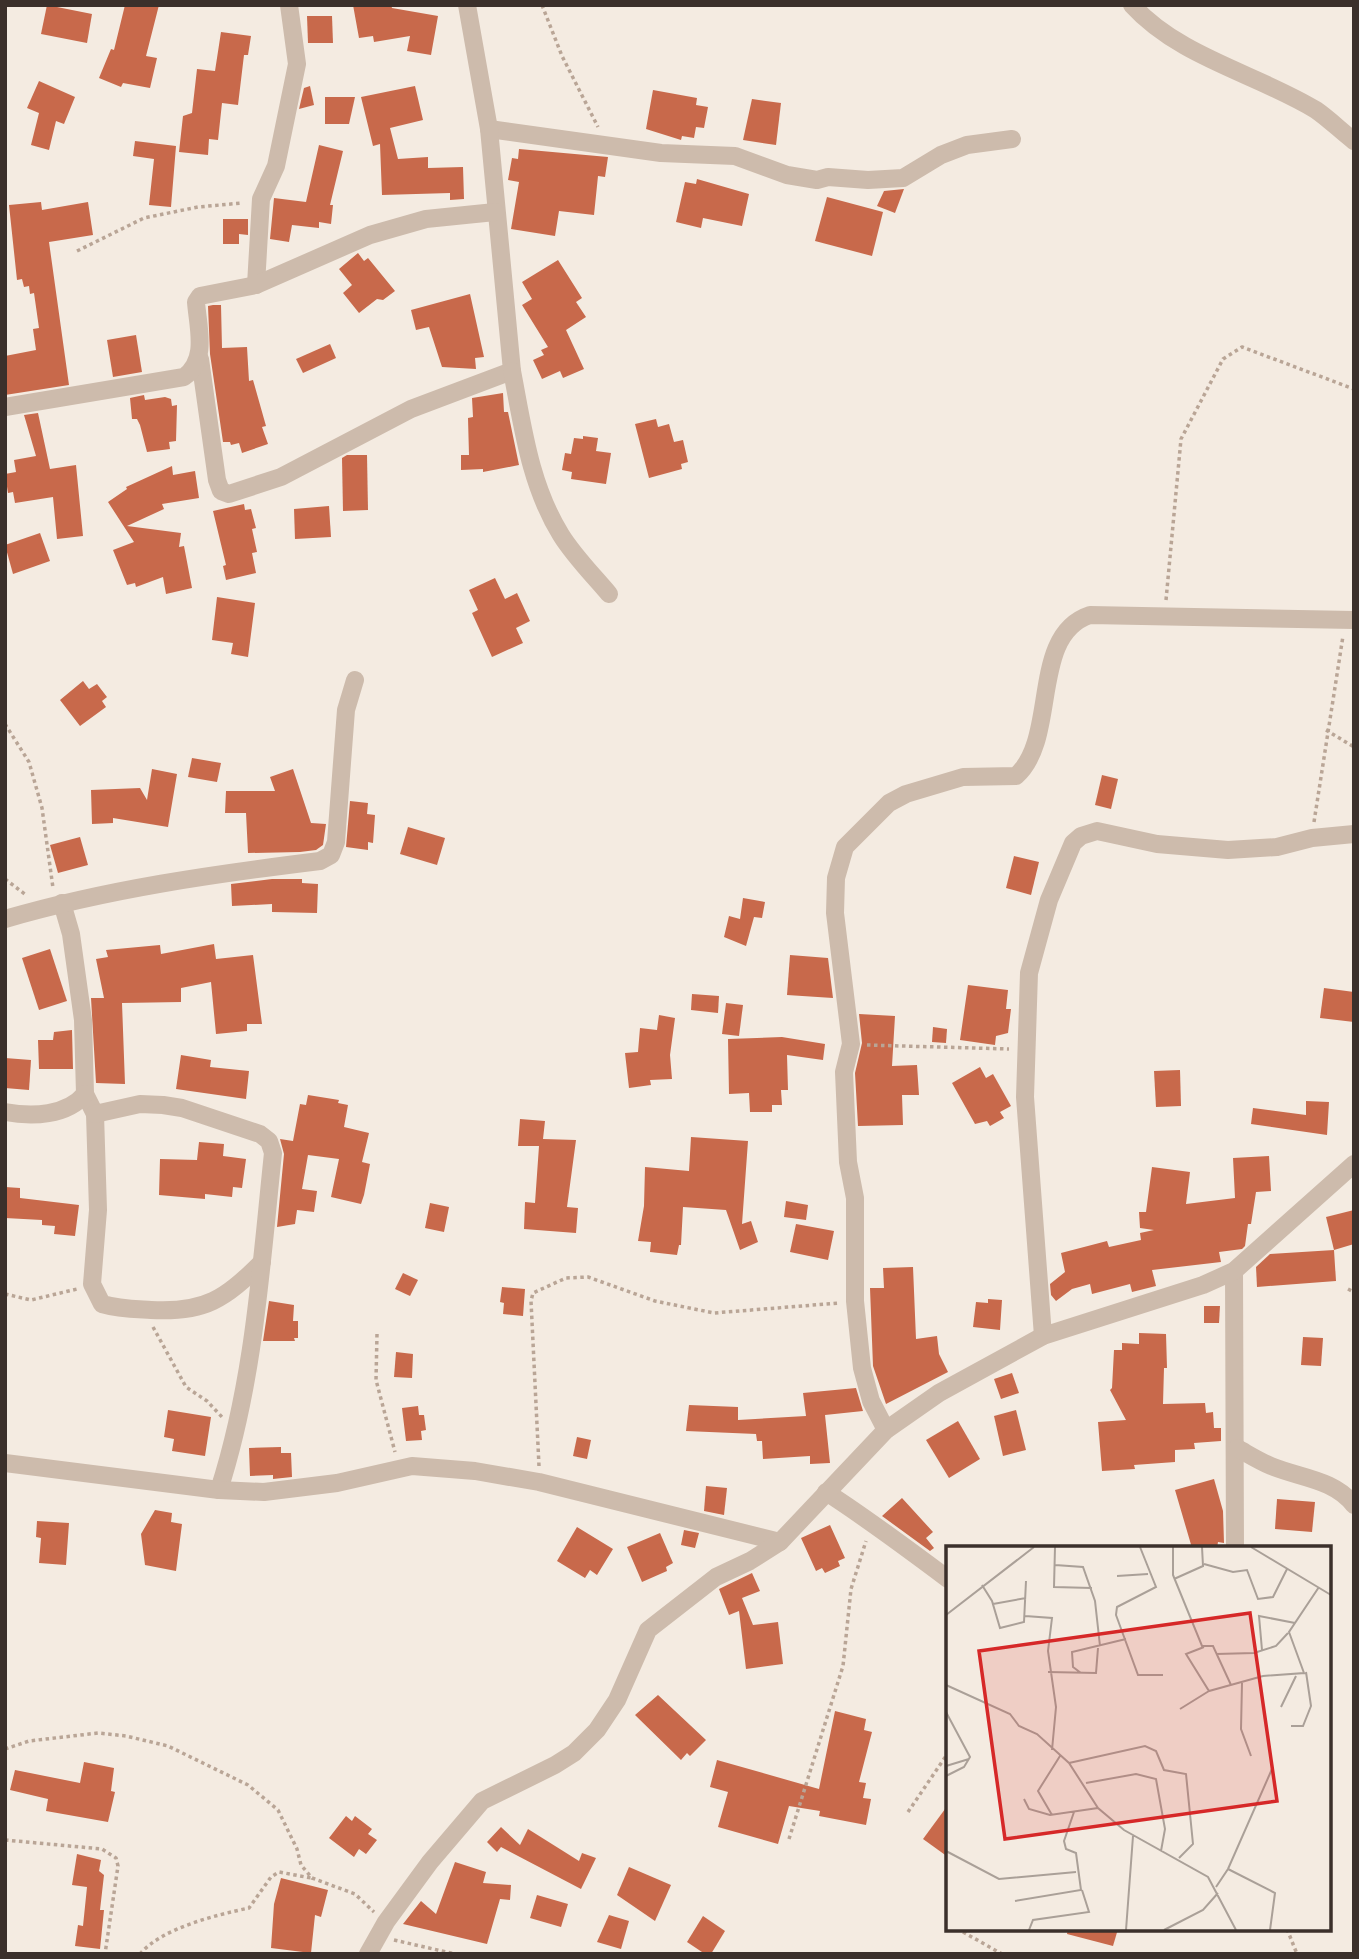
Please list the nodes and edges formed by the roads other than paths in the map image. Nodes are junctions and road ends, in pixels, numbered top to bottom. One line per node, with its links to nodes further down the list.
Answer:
1 (289, 5): 8 (street)
2 (467, 5): 4 (street)
3 (1132, 5): 6 (street)
4 (489, 129): 5 (street); 7 (street)
5 (1012, 139)
6 (1354, 141)
7 (495, 212): 8 (street); 10 (street)
8 (256, 285): 9 (street)
9 (200, 359): 10 (street); 11 (street)
10 (512, 371): 12 (street)
11 (5, 407)
12 (609, 594)
13 (1350, 620): 25 (street)
14 (355, 680): 16 (street)
15 (1354, 834): 24 (street)
16 (58, 904): 17 (street); 18 (street)
17 (5, 919)
18 (85, 1094): 19 (street); 20 (street)
19 (5, 1112)
20 (95, 1114): 22 (street); 22 (street)
21 (1354, 1164): 23 (street)
22 (262, 1262): 28 (street)
23 (1234, 1271): 24 (street); 26 (street)
24 (1043, 1336): 25 (street)
25 (886, 1430): 29 (street)
26 (1237, 1448): 30 (street); 32 (street)
27 (5, 1463): 28 (street)
28 (219, 1490): 31 (street)
29 (826, 1492): 31 (street); 33 (street)
30 (1354, 1505)
31 (780, 1542): 34 (street)
32 (1235, 1546)
33 (946, 1578)
34 (368, 1954)

